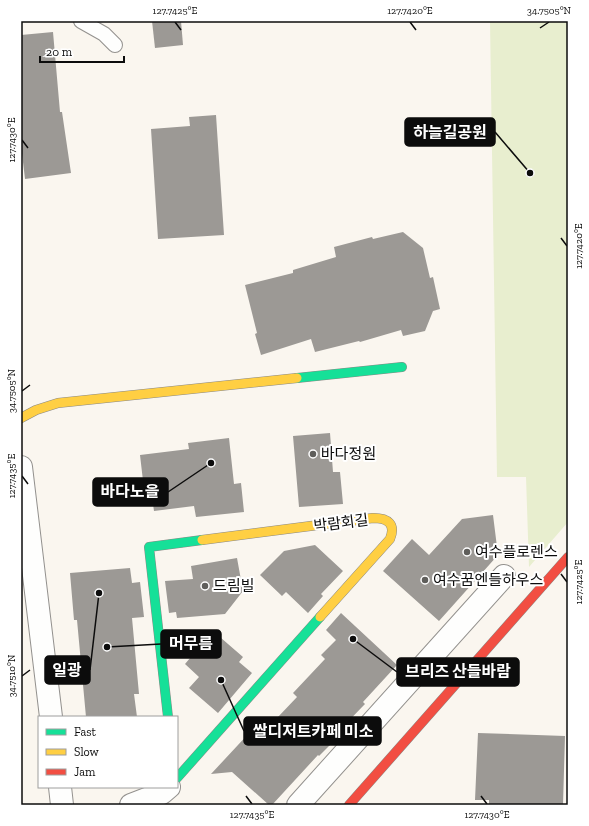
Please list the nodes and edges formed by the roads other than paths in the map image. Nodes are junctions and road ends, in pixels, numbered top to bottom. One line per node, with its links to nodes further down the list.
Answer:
1 (81, 21): 2 (lane)
2 (115, 45)
3 (402, 367): 4 (street)
4 (21, 418)
5 (21, 467): 8 (street)
6 (568, 557): 16 (street)
7 (504, 576): 15 (street)
8 (51, 716)
9 (168, 716): 10 (street, 박람회길)
10 (178, 777)
11 (60, 788): 13 (street)
12 (168, 788): 14 (street)
13 (62, 805)
14 (131, 805)
15 (298, 805)
16 (349, 805)

